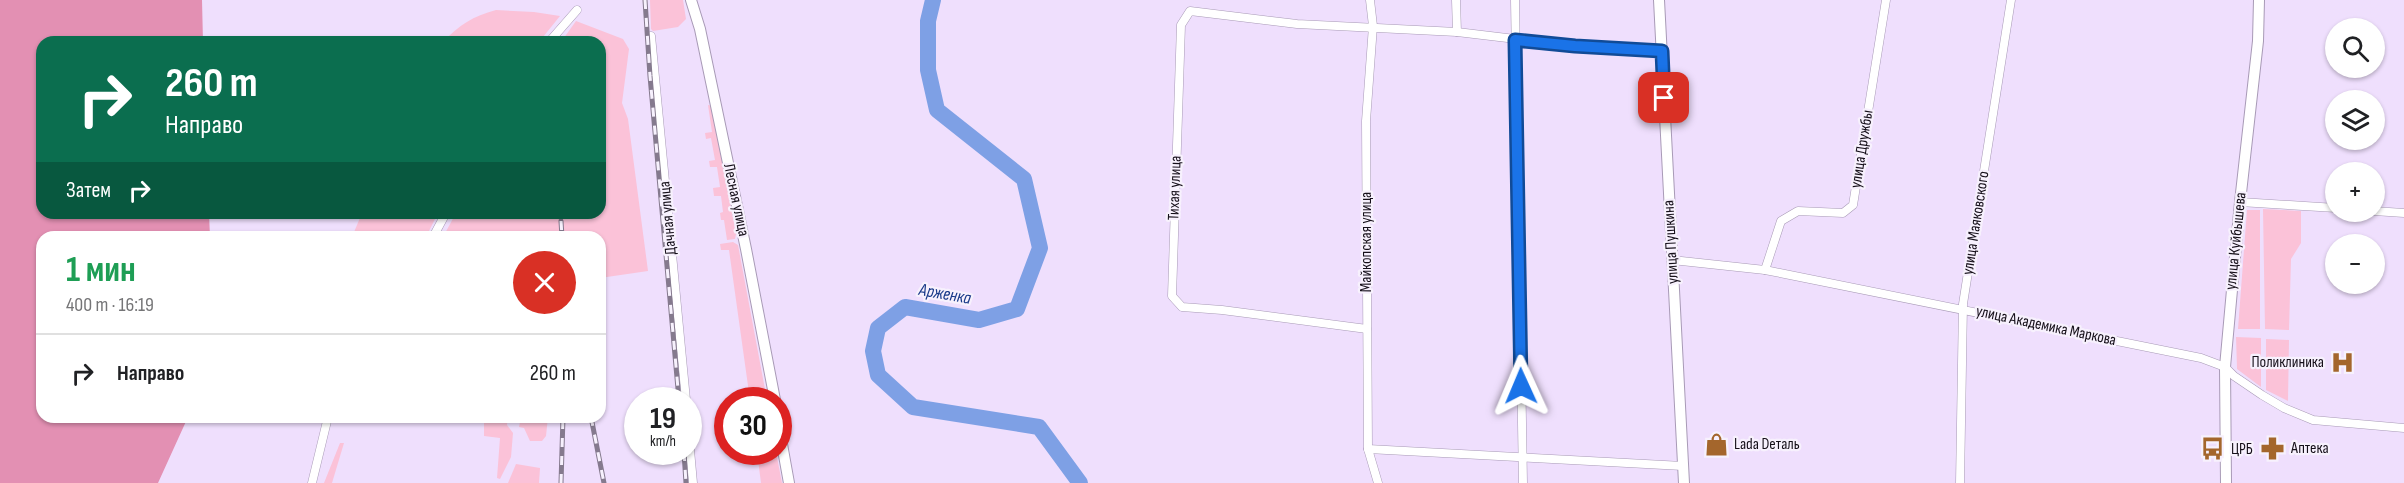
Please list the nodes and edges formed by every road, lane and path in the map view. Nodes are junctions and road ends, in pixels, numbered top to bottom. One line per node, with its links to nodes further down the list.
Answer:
1 (691, 0): 26 (street, Лесная улица)
2 (1370, 0): 10 (street, Майкопская улица)
3 (1456, 0): 11 (street)
4 (1515, 0): 14 (street)
5 (1659, 0): 15 (street, улица Пушкина)
6 (1886, 0): 21 (street, улица Дружбы)
7 (2011, 0): 22 (street, улица Маяковского)
8 (2259, 0): 16 (street, улица Куйбышева)
9 (577, 9): 12 (street)
10 (1373, 26): 11 (street); 23 (street, Майкопская улица); 23 (street, Тихая улица)
11 (1457, 32): 14 (street)
12 (554, 36)
13 (651, 36): 25 (street, Дачная улица)
14 (1515, 40): 15 (street); 30 (street)
15 (1662, 51): 20 (street, улица Пушкина)
16 (2240, 202): 17 (street); 24 (street, улица Куйбышева)
17 (2325, 207)
18 (2385, 212): 19 (street)
19 (2404, 213)
20 (1672, 260): 21 (street, улица Академика Маркова); 33 (street, улица Пушкина)
21 (1765, 270): 22 (street, улица Академика Маркова)
22 (1962, 309): 24 (street, улица Академика Маркова); 40 (street, улица Маяковского)
23 (1367, 329): 29 (street, Майкопская улица)
24 (2225, 367): 28 (street, улица Академика Маркова); 41 (street, улица Куйбышева)
25 (685, 387)
26 (773, 387)
27 (327, 423): 34 (street)
28 (2404, 428)
29 (1368, 449): 30 (street); 37 (street, Майкопская улица)
30 (1522, 456): 33 (street); 38 (street)
31 (691, 465): 35 (street)
32 (786, 465): 36 (street)
33 (1683, 466): 39 (street, улица Пушкина)
34 (312, 483)
35 (693, 483)
36 (789, 483)
37 (1378, 483)
38 (1523, 483)
39 (1684, 483)
40 (1960, 483)
41 (2226, 483)

